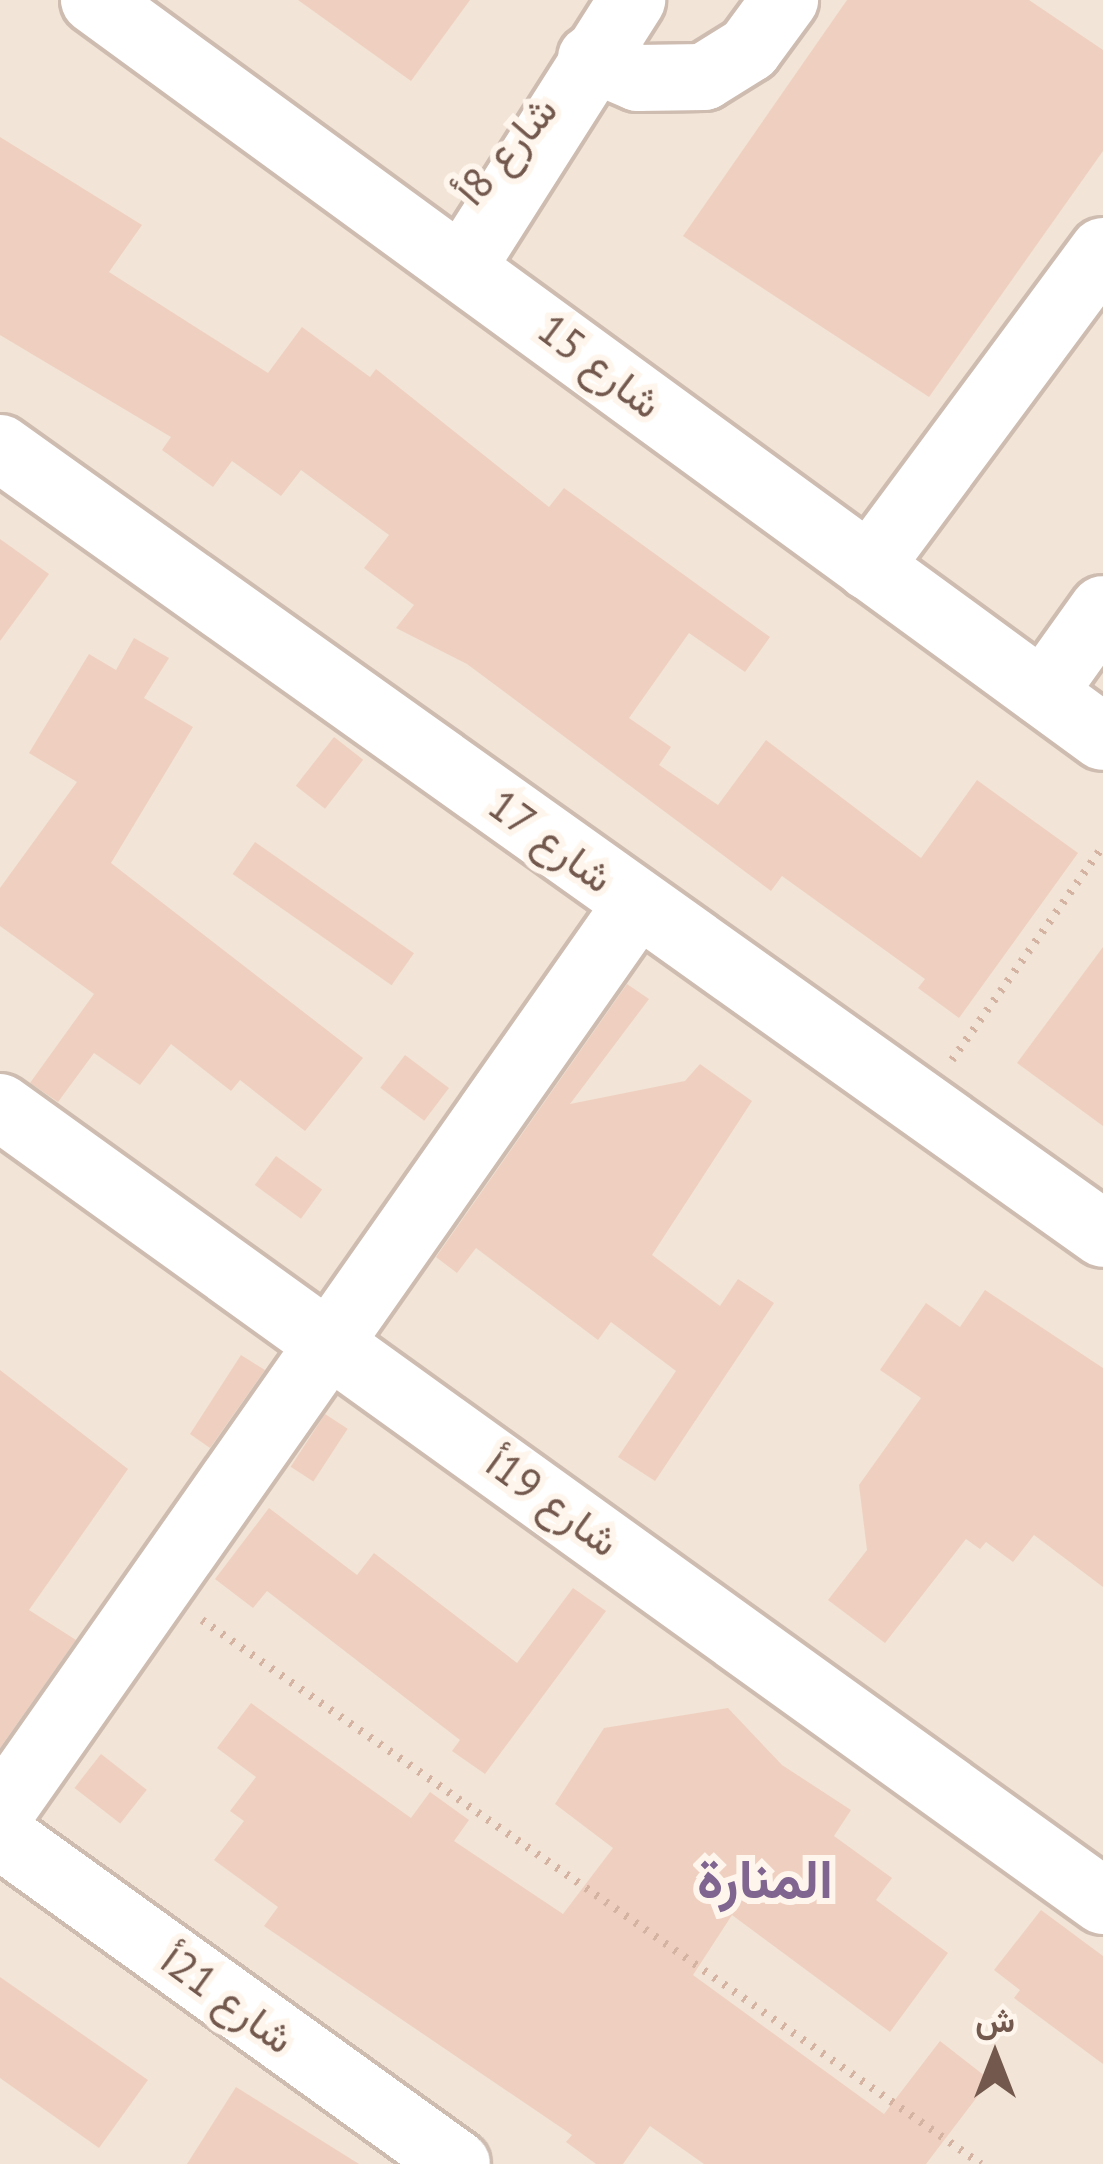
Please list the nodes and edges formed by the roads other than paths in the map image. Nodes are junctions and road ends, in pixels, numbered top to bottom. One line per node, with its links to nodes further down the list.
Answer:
1 (94, 0): 6 (street, شارع 15)
2 (632, 0): 4 (street, شارع 8أ)
3 (784, 0): 4 (street)
4 (589, 61): 6 (street, شارع 8أ)
5 (1103, 251): 8 (street)
6 (446, 252): 8 (street, شارع 15)
7 (0, 448): 12 (street, شارع 17)
8 (868, 567): 10 (street, شارع 15)
9 (1103, 609): 10 (street)
10 (1042, 693): 11 (street, شارع 15)
11 (1103, 736)
12 (638, 903): 14 (street, شارع 17); 15 (street)
13 (0, 1107): 15 (street, شارع 19أ)
14 (1103, 1234)
15 (331, 1341): 16 (street); 18 (street, شارع 19أ)
16 (0, 1813)
17 (0, 1835): 19 (street, شارع 21أ)
18 (1103, 1901)
19 (457, 2164)

